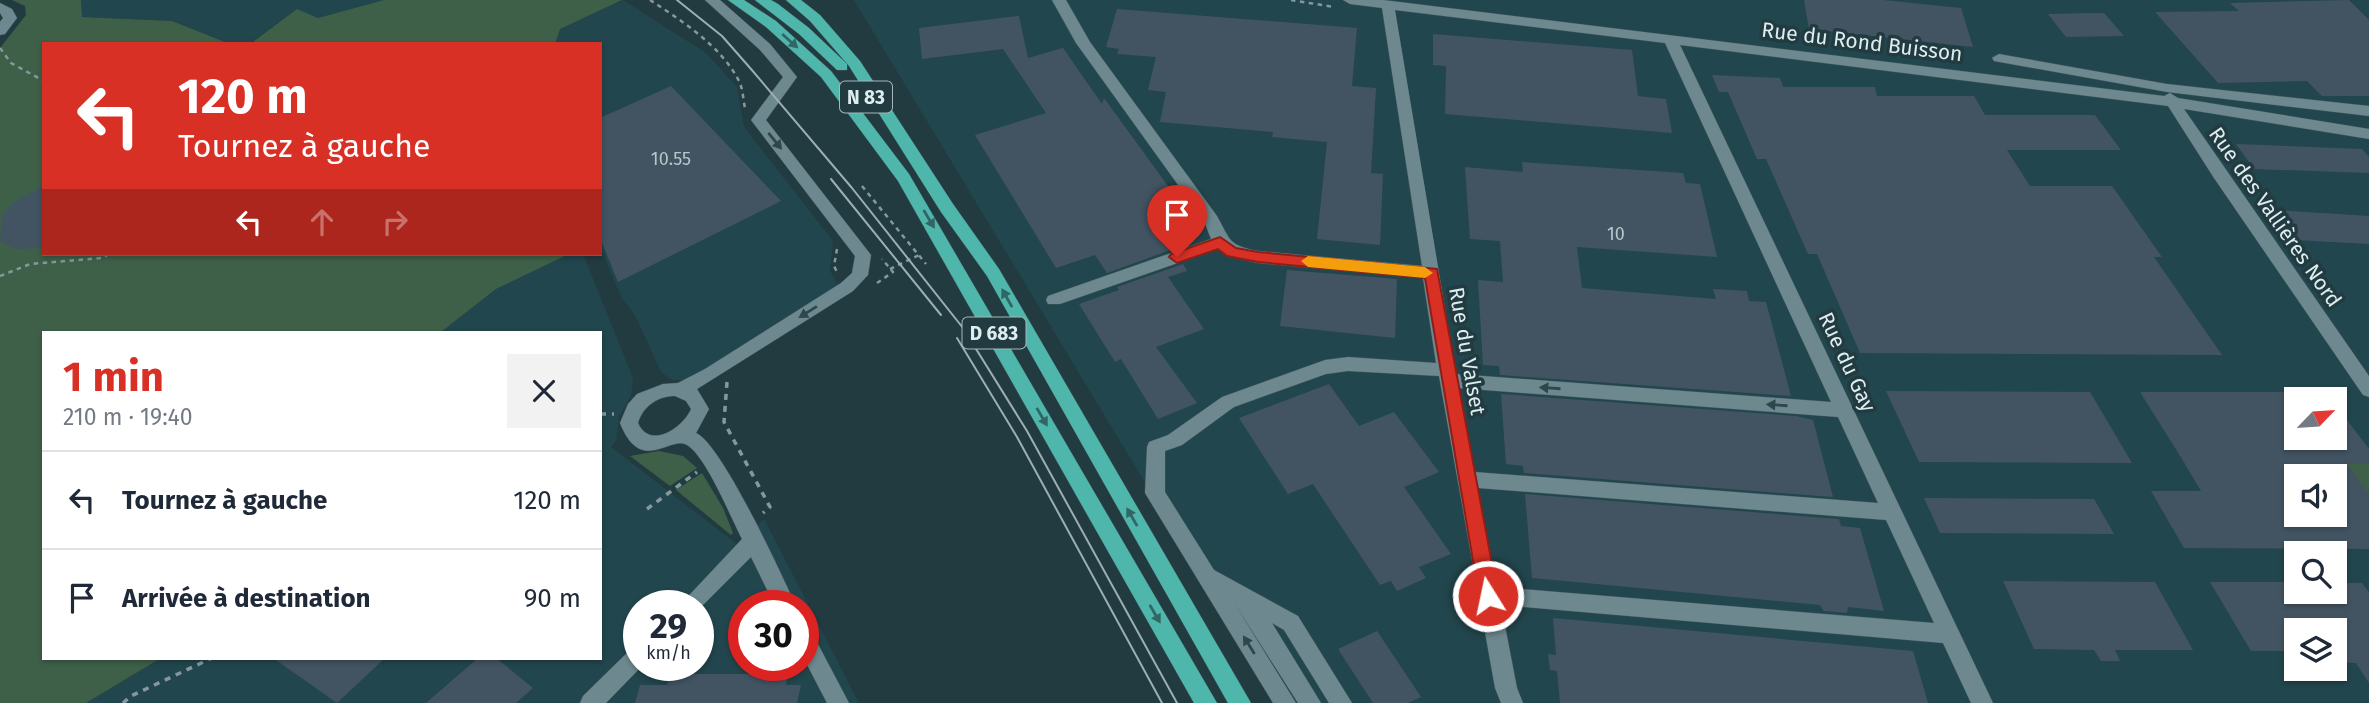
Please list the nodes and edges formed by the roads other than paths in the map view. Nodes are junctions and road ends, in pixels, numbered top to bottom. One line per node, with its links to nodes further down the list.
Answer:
1 (712, 0): 22 (street, one-way to 22)
2 (735, 0): 39 (main road, D 683, one-way to 39)
3 (762, 0): 17 (main road, N 83)
4 (793, 0): 17 (main road, D 683)
5 (1059, 0): 18 (street)
6 (1350, 0): 7 (street, Rue du Rond Buisson)
7 (1388, 5): 10 (street, Rue du Rond Buisson); 19 (street, Rue du Valset)
8 (0, 7): 9 (street)
9 (0, 31)
10 (1671, 41): 13 (street, Rue du Rond Buisson); 24 (street, Rue du Gay)
11 (1999, 58): 12 (street)
12 (2065, 71): 13 (street); 14 (street)
13 (2069, 89): 14 (street, Rue du Rond Buisson)
14 (2169, 95): 15 (street); 16 (street, Rue du Rond Buisson); 23 (street, Rue des Vallières Nord)
15 (2369, 111)
16 (2369, 134)
17 (911, 154): 40 (main road, D 683, one-way to 17)
18 (1220, 242): 19 (street); 20 (street)
19 (1431, 273): 21 (street, Rue du Valset)
20 (1054, 300)
21 (1447, 375): 24 (street, one-way to 21); 26 (street, Rue du Valset); 29 (street)
22 (680, 390): 25 (street); 25 (street)
23 (2369, 390)
24 (1845, 410): 27 (street, Rue du Gay)
25 (682, 435): 28 (street)
26 (1467, 479): 27 (street); 32 (street, Rue du Valset)
27 (1893, 512): 34 (street, Rue du Gay)
28 (751, 533): 30 (street); 31 (street)
29 (1206, 576): 33 (street); 41 (street, one-way to 29)
30 (702, 590)
31 (777, 590)
32 (1488, 596): 34 (street); 44 (street, Rue du Valset)
33 (1244, 597): 42 (street); 43 (street)
34 (1950, 634): 45 (street, Rue du Gay)
35 (819, 667): 38 (street)
36 (623, 671): 37 (street)
37 (591, 703)
38 (838, 703)
39 (1206, 703)
40 (1240, 703)
41 (1285, 703)
42 (1310, 703)
43 (1341, 703)
44 (1512, 703)
45 (1982, 703)

